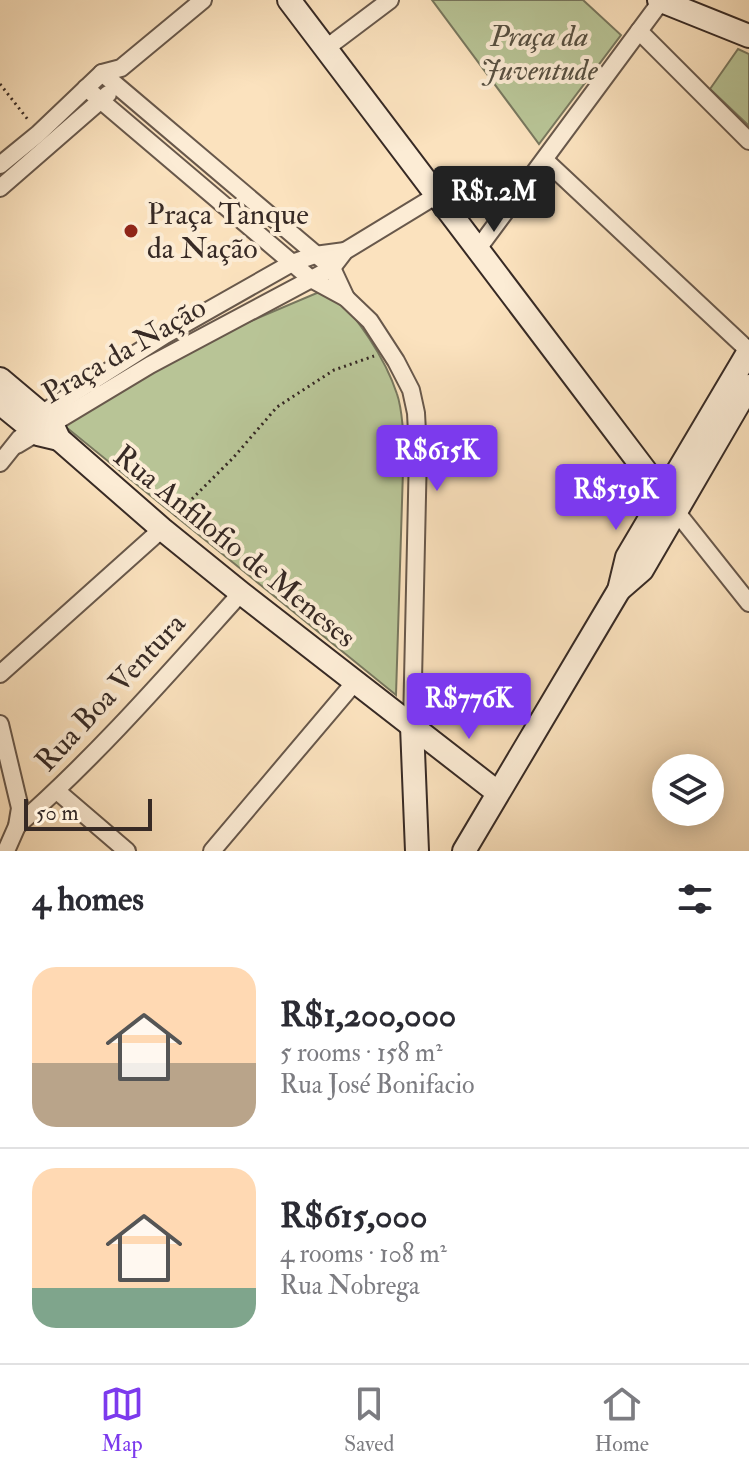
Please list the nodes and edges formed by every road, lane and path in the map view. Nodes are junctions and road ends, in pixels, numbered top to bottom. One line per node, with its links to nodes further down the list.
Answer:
1 (203, 0): 8 (street)
2 (289, 0): 7 (main road)
3 (390, 0): 7 (street)
4 (661, 0): 5 (street); 6 (main road)
5 (639, 31): 15 (street); 16 (street)
6 (749, 36)
7 (325, 49): 19 (main road)
8 (121, 68): 9 (street); 11 (street)
9 (102, 73): 11 (street); 12 (street)
10 (0, 84): 14 (path)
11 (117, 86): 13 (street); 22 (street)
12 (86, 88): 13 (street); 14 (street)
13 (101, 100): 18 (street); 23 (street)
14 (38, 134): 17 (street)
15 (749, 141)
16 (545, 160): 20 (street); 28 (street)
17 (0, 165)
18 (0, 188)
19 (437, 195): 20 (main road); 21 (street, Praça da Nação)
20 (477, 250): 34 (main road)
21 (345, 251): 22 (street, Praça da Nação); 24 (street, Praça da Nação)
22 (315, 255): 23 (street, Praça da Nação); 24 (street)
23 (292, 263): 25 (street); 32 (street, Praça da Nação)
24 (332, 268): 25 (street, Praça da Nação); 26 (street)
25 (311, 279): 26 (street); 32 (street, Praça da Nação)
26 (346, 298): 27 (street)
27 (389, 351): 35 (path); 43 (street)
28 (749, 351): 34 (main road)
29 (0, 379): 32 (main road, Rua Anfilofio de Meneses)
30 (749, 386): 34 (main road)
31 (0, 403): 32 (main road, Rua Anfilofio de Meneses)
32 (43, 427): 33 (street, Praça da Nação); 35 (main road, Rua Anfilofio de Meneses)
33 (0, 463)
34 (670, 502): 37 (street); 45 (main road)
35 (162, 529): 36 (main road, Rua Anfilofio de Meneses); 39 (street)
36 (241, 593): 41 (main road, Rua Anfilofio de Meneses); 44 (street, Rua Boa Ventura)
37 (748, 599)
38 (0, 650): 39 (street)
39 (13, 663): 40 (street)
40 (0, 674)
41 (355, 682): 43 (main road, Rua Anfilofio de Meneses); 50 (street)
42 (0, 724): 46 (street)
43 (412, 726): 45 (main road, Rua Anfilofio de Meneses); 47 (main road)
44 (57, 791): 46 (street, Rua Boa Ventura); 49 (street)
45 (497, 792): 51 (main road)
46 (17, 826): 48 (street)
47 (415, 850)
48 (6, 851)
49 (127, 851)
50 (212, 851)
51 (464, 851)

